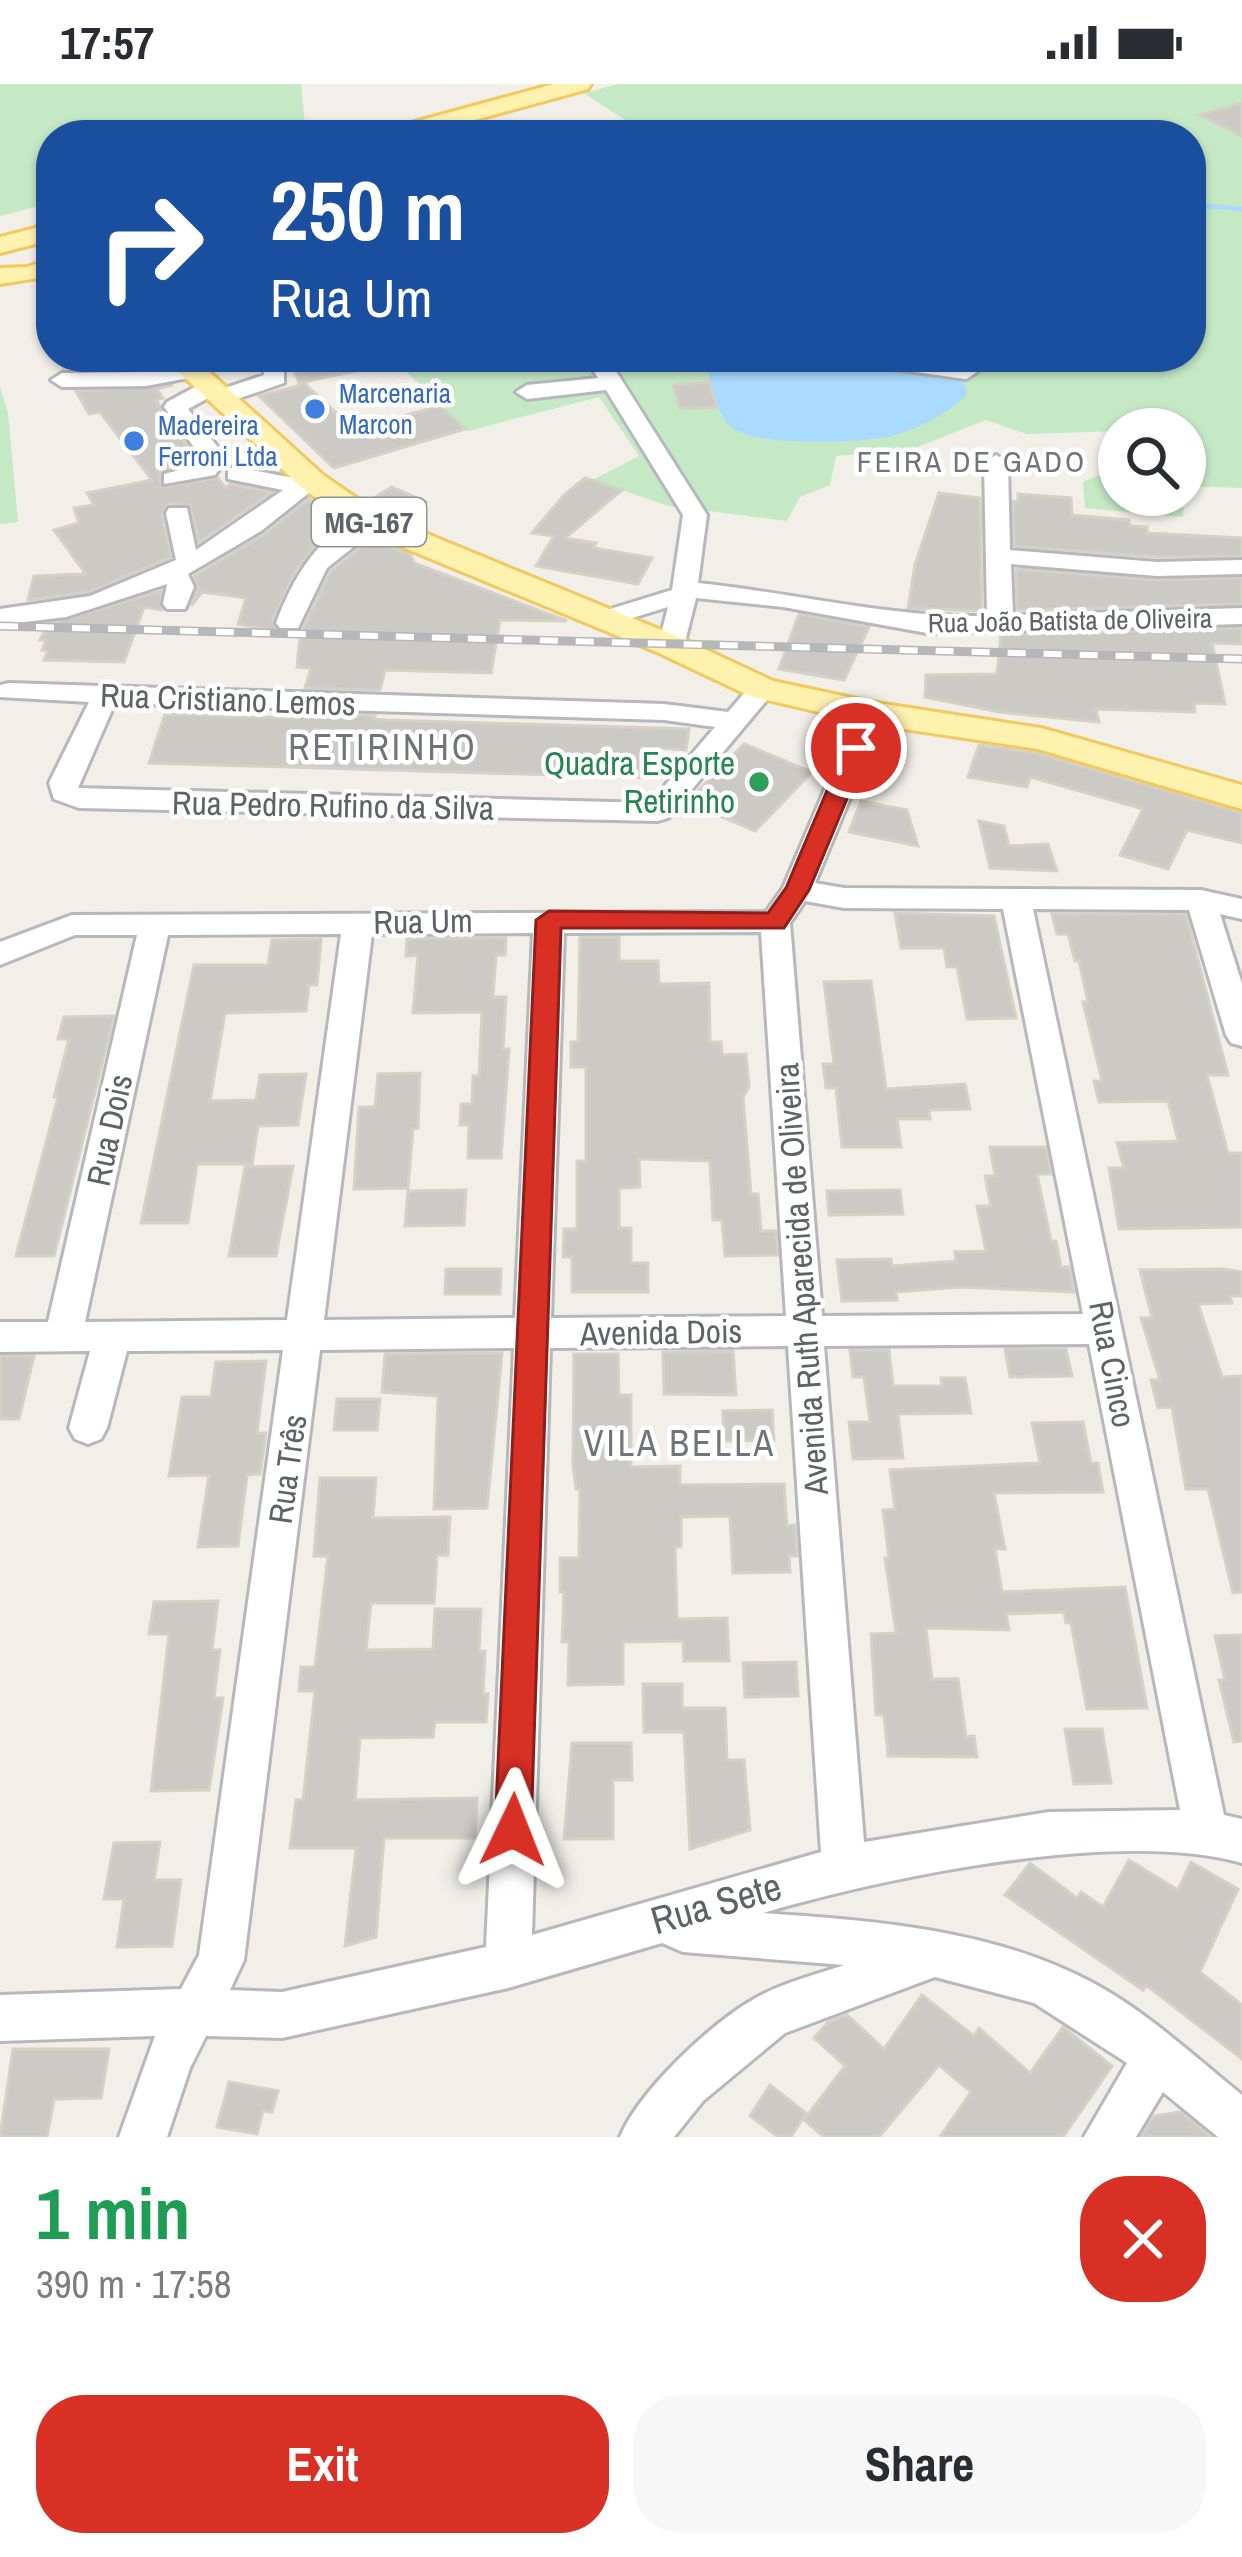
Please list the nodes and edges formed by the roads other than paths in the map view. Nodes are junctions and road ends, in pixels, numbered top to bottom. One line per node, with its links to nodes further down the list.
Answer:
1 (580, 84): 2 (main road)
2 (448, 120)
3 (36, 273): 4 (main road)
4 (0, 276)
5 (0, 286): 6 (main road)
6 (36, 293)
7 (275, 372): 9 (street)
8 (605, 372): 11 (street)
9 (199, 379): 10 (street); 15 (street); 16 (main road, MG-167)
10 (62, 380)
11 (611, 383): 12 (street); 22 (street)
12 (527, 392)
13 (996, 462): 19 (street)
14 (236, 474): 16 (street)
15 (172, 479)
16 (307, 484): 18 (main road, MG-167); 20 (street)
17 (178, 513): 20 (street)
18 (370, 522): 26 (main road, MG-167); 27 (street)
19 (999, 556): 21 (street); 28 (street)
20 (182, 565): 23 (street); 24 (street)
21 (1242, 567)
22 (684, 592): 26 (street, Rua João Batista de Oliveira); 28 (street, Rua João Batista de Oliveira); 29 (street)
23 (176, 604)
24 (0, 616)
25 (1242, 616): 28 (street, Rua João Batista de Oliveira)
26 (603, 619): 29 (main road, MG-167)
27 (289, 623)
28 (1000, 626)
29 (671, 646): 30 (main road, MG-167)
30 (762, 689): 33 (main road, MG-167); 34 (street, Rua Pedro Rufino da Silva)
31 (9, 691): 32 (street, Rua Cristiano Lemos)
32 (105, 696): 34 (street, Rua Cristiano Lemos); 34 (street, Rua Pedro Rufino da Silva)
33 (871, 713): 35 (main road, MG-167); 36 (street)
34 (733, 721)
35 (1242, 797)
36 (797, 890): 37 (street); 43 (street)
37 (1016, 898): 38 (street); 47 (street, Rua Cinco)
38 (1201, 899): 39 (street); 45 (street)
39 (1242, 909)
40 (549, 920): 42 (street, Rua Um); 43 (street, Rua Um); 49 (street)
41 (155, 922): 42 (street, Rua Um); 44 (street, Rua Um); 50 (street, Rua Dois)
42 (358, 922): 48 (street, Rua Três)
43 (775, 922): 46 (street, Avenida Ruth Aparecida de Oliveira)
44 (0, 954)
45 (1242, 1035)
46 (805, 1330): 47 (street, Avenida Dois); 49 (street, Avenida Dois); 55 (street, Avenida Ruth Aparecida de Oliveira)
47 (1106, 1330): 54 (street, Rua Cinco)
48 (305, 1333): 49 (street, Avenida Dois); 52 (street, Avenida Dois); 59 (street, Rua Três)
49 (532, 1333): 58 (street)
50 (63, 1336): 51 (street, Avenida Dois); 52 (street, Avenida Dois)
51 (0, 1337)
52 (112, 1337): 53 (street)
53 (88, 1428)
54 (1224, 1836): 55 (street, Rua Sete)
55 (844, 1867): 56 (street, Rua Sete)
56 (658, 1918): 57 (street); 58 (street, Rua Sete)
57 (939, 1954): 61 (street); 63 (street)
58 (508, 1965): 59 (street, Rua Sete)
59 (196, 2012): 60 (street, Rua Sete); 64 (street)
60 (0, 2018)
61 (1157, 2058): 62 (street); 65 (street)
62 (1242, 2126)
63 (647, 2136)
64 (142, 2137)
65 (1108, 2137)

